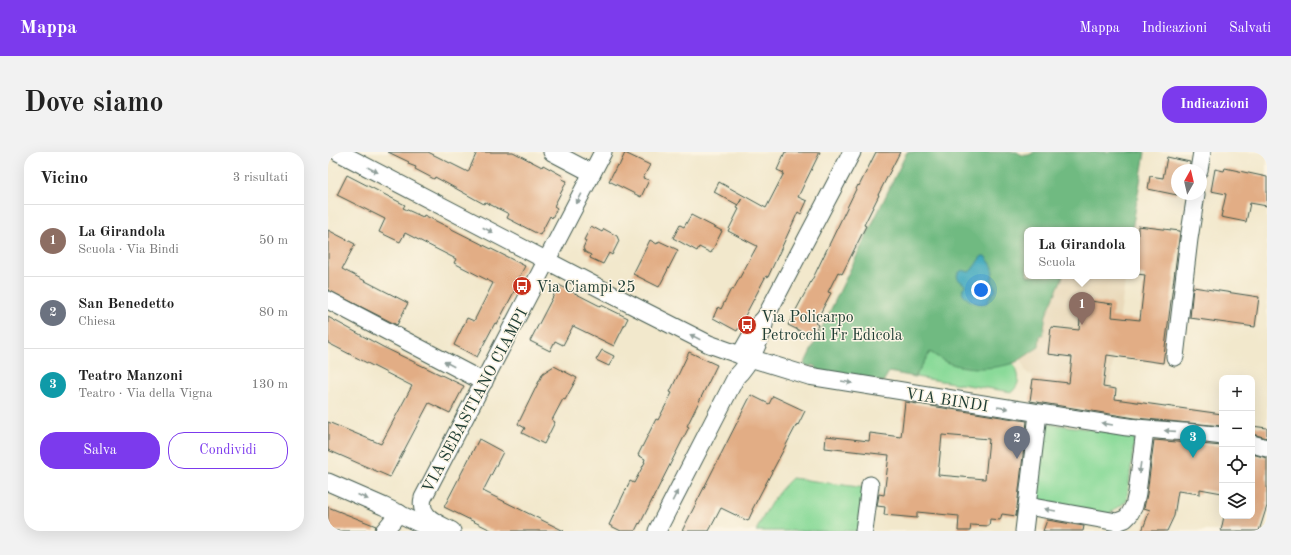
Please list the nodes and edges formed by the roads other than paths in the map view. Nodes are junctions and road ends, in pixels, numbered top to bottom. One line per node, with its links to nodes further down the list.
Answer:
1 (338, 152): 9 (street, VIA BINDI, one-way to 9)
2 (552, 152): 7 (street)
3 (603, 152): 7 (street, VIA SEBASTIANO CIAMPI)
4 (852, 152): 11 (street)
5 (1202, 152): 6 (street)
6 (1201, 164)
7 (592, 173): 9 (street, VIA SEBASTIANO CIAMPI, one-way to 9)
8 (1195, 200): 12 (street)
9 (547, 260): 11 (street, VIA BINDI, one-way to 9); 13 (street, VIA SEBASTIANO CIAMPI)
10 (328, 300): 13 (street, one-way to 10)
11 (740, 355): 14 (street, VIA BINDI, one-way to 14); 27 (street, one-way to 11)
12 (1176, 357)
13 (484, 382): 26 (street, VIA SEBASTIANO CIAMPI)
14 (1038, 414): 15 (street, VIA BINDI, one-way to 14); 21 (street)
15 (1145, 430): 16 (street, VIA BINDI, one-way to 15); 23 (street, one-way to 23)
16 (1219, 436)
17 (1255, 445): 18 (street)
18 (1267, 448)
19 (328, 482): 22 (street, one-way to 22)
20 (870, 484): 28 (street)
21 (1027, 506): 23 (street, one-way to 21); 29 (street)
22 (398, 513): 24 (street); 25 (street)
23 (1116, 526)
24 (384, 531)
25 (435, 531)
26 (452, 531)
27 (657, 531)
28 (864, 531)
29 (1024, 531)

